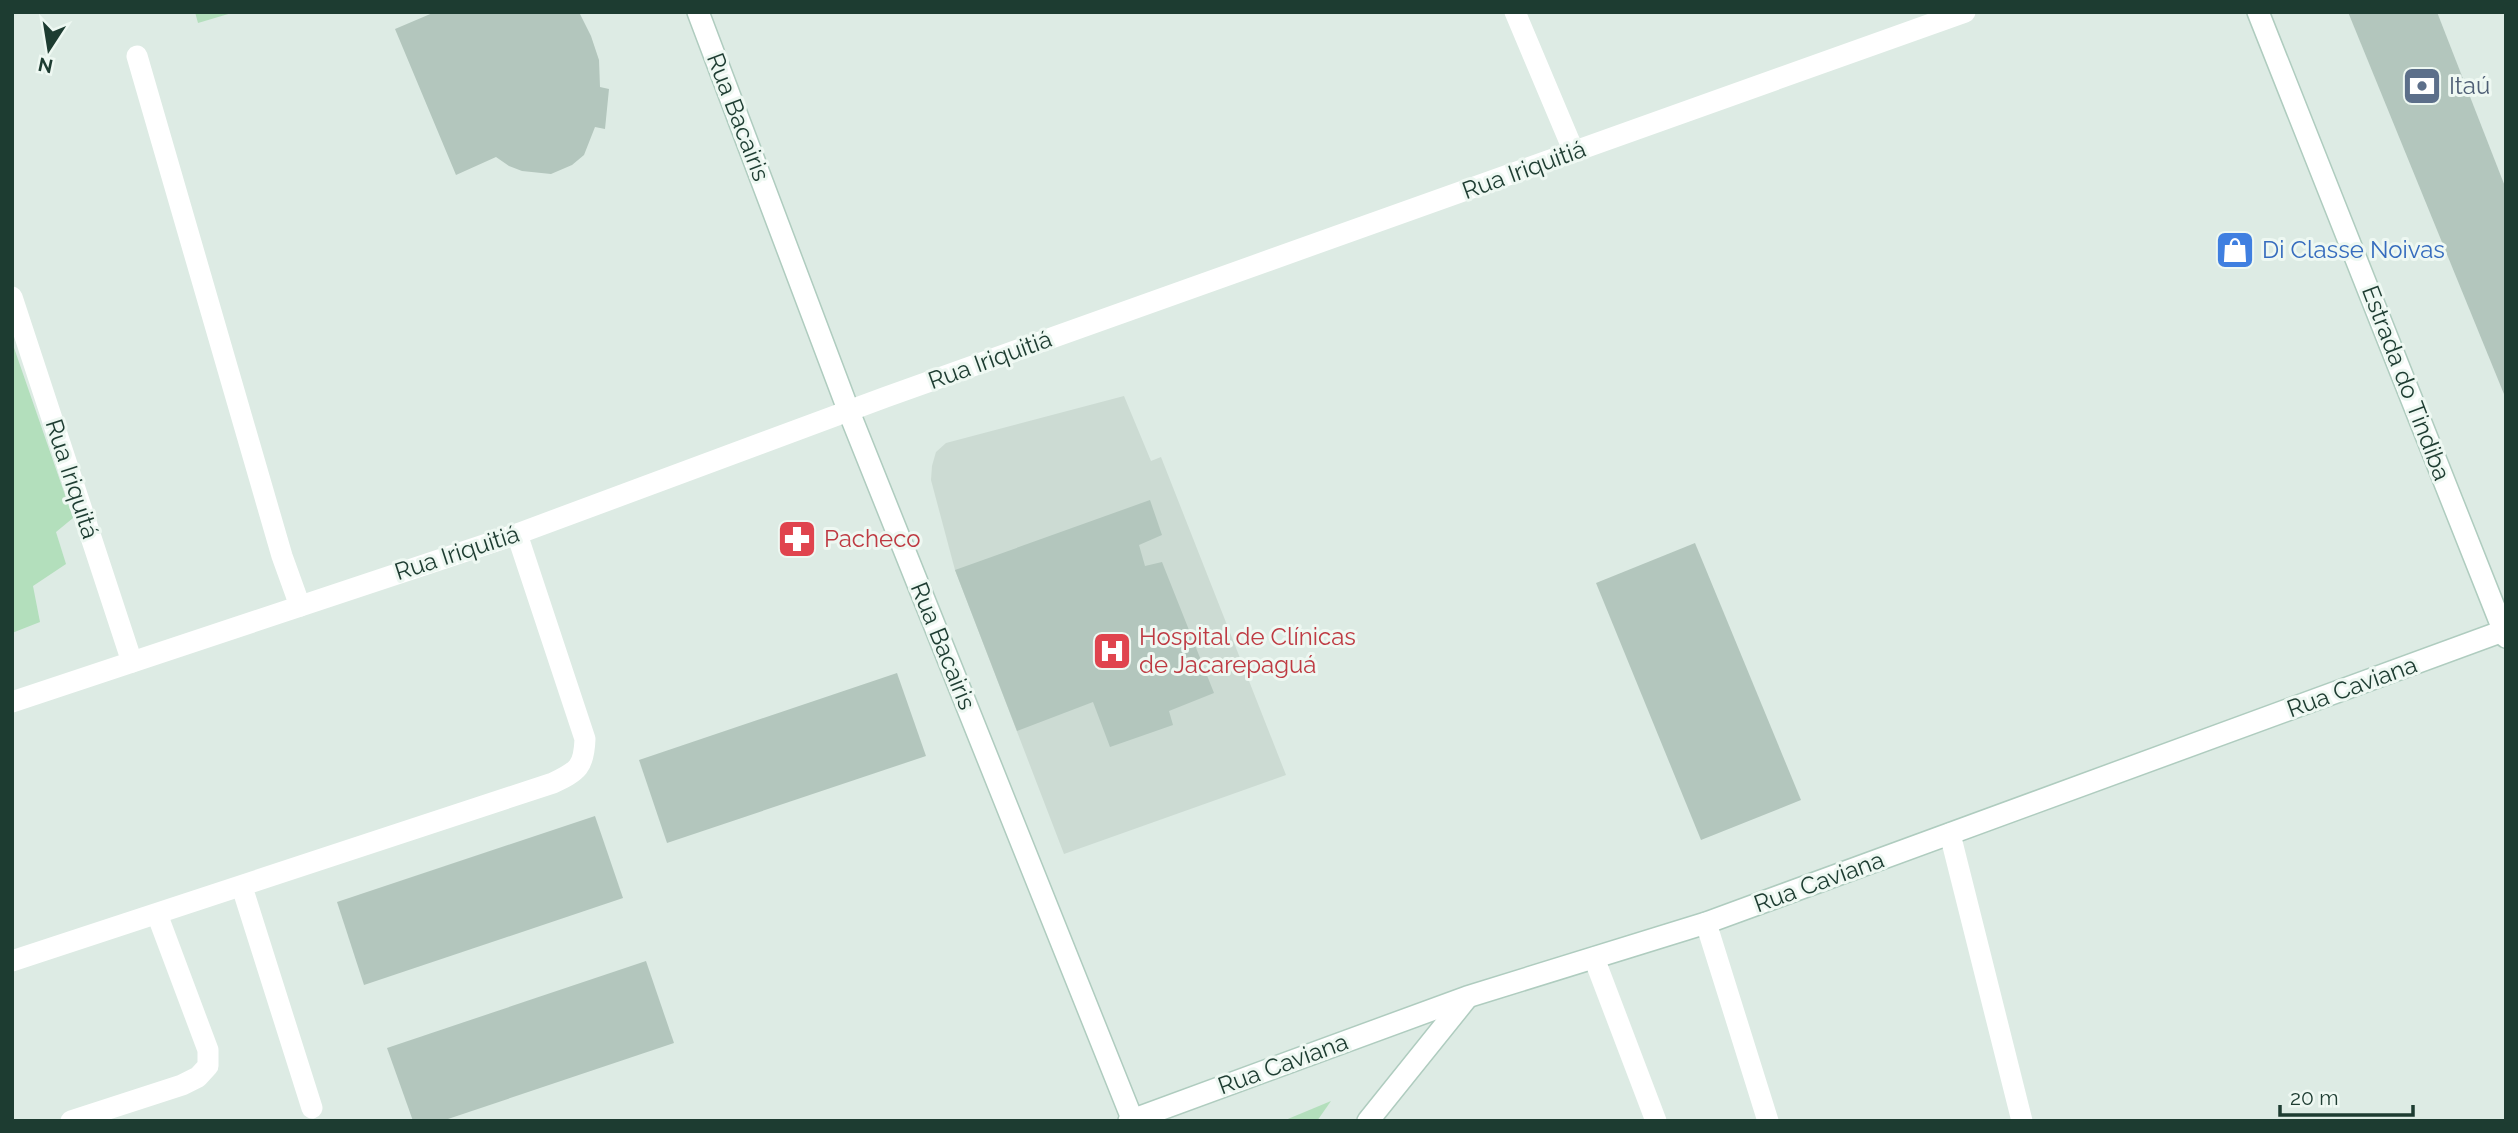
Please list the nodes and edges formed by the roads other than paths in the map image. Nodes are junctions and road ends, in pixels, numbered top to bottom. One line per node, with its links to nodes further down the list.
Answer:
1 (698, 12): 8 (street, Rua Bacairis)
2 (1515, 12): 6 (street)
3 (1965, 12): 6 (street, Rua Iriquitiá)
4 (2258, 12): 11 (street, Estrada do Tindiba)
5 (137, 56): 10 (street)
6 (1574, 152): 8 (street, Rua Iriquitiá)
7 (12, 297): 12 (street, Rua Iriquitá)
8 (849, 412): 9 (street, Rua Iriquitiá); 22 (street, Rua Bacairis)
9 (517, 534): 10 (street, Rua Iriquitiá); 15 (street)
10 (300, 606): 12 (street, Rua Iriquitiá)
11 (2505, 633): 14 (street, Rua Caviana)
12 (132, 662): 13 (street, Rua Iriquitiá)
13 (12, 702)
14 (1950, 834): 17 (street, Rua Caviana); 27 (street)
15 (242, 887): 16 (street); 21 (street)
16 (157, 914): 19 (street); 23 (street)
17 (1706, 923): 18 (street, Rua Caviana); 26 (street)
18 (1594, 958): 20 (street, Rua Caviana); 25 (street)
19 (12, 961)
20 (1467, 997): 22 (street, Rua Caviana); 24 (street)
21 (312, 1108)
22 (1131, 1120)
23 (71, 1121)
24 (1368, 1121)
25 (1656, 1121)
26 (1768, 1121)
27 (2022, 1121)

